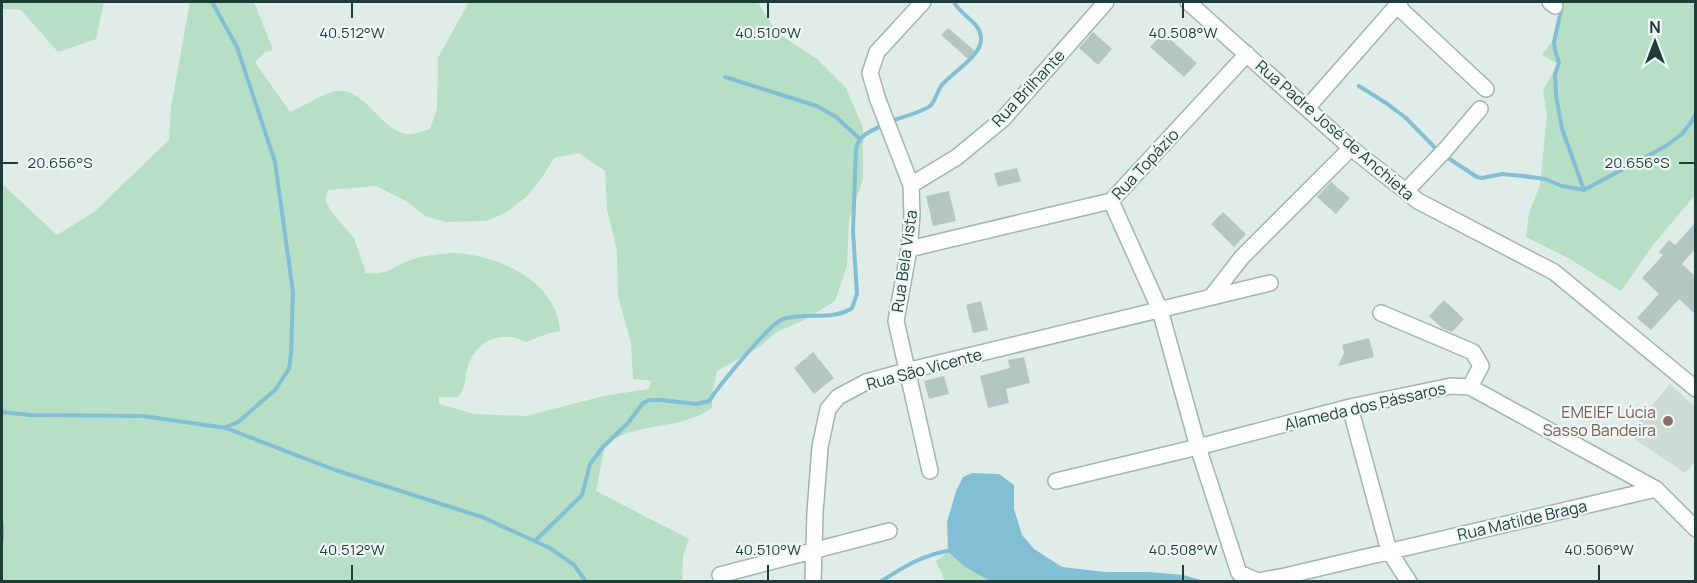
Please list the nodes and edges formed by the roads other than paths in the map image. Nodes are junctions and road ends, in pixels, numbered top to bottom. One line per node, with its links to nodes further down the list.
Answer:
1 (923, 2): 10 (street, Rua Bela Vista)
2 (1106, 2): 10 (street, Rua Brilhante)
3 (1188, 2): 5 (street, Rua Padre José de Anchieta)
4 (1398, 3): 6 (street); 7 (street)
5 (1247, 54): 7 (street, Rua Padre José de Anchieta); 12 (street, Rua Topázio)
6 (1486, 89)
7 (1307, 108): 9 (street, Rua Padre José de Anchieta)
8 (1480, 109): 11 (street)
9 (1351, 148): 11 (street, Rua Padre José de Anchieta); 15 (street)
10 (912, 185): 13 (street, Rua Bela Vista)
11 (1406, 191): 20 (street, Rua Padre José de Anchieta)
12 (1111, 201): 13 (street, Rua Topázio); 16 (street)
13 (909, 249): 18 (street, Rua Bela Vista)
14 (1270, 283): 15 (street, Rua São Vicente)
15 (1211, 297): 16 (street, Rua São Vicente)
16 (1160, 310): 18 (street, Rua São Vicente); 22 (street)
17 (1381, 313): 19 (street)
18 (906, 371): 23 (street, Rua Bela Vista); 28 (street, Rua São Vicente)
19 (1470, 387): 21 (street, Alameda dos Pássaros); 25 (street, Alameda dos Pássaros)
20 (1695, 390)
21 (1350, 407): 22 (street, Alameda dos Pássaros); 29 (street)
22 (1198, 447): 24 (street, Alameda dos Pássaros); 29 (street)
23 (930, 471)
24 (1056, 481)
25 (1656, 489): 26 (street, Alameda dos Pássaros); 29 (street, Rua Matilde Braga)
26 (1695, 529)
27 (890, 531): 28 (street)
28 (813, 551): 30 (street); 31 (street, Rua São Vicente)
29 (1389, 551): 32 (street)
30 (720, 575)
31 (813, 582)
32 (1409, 582)

